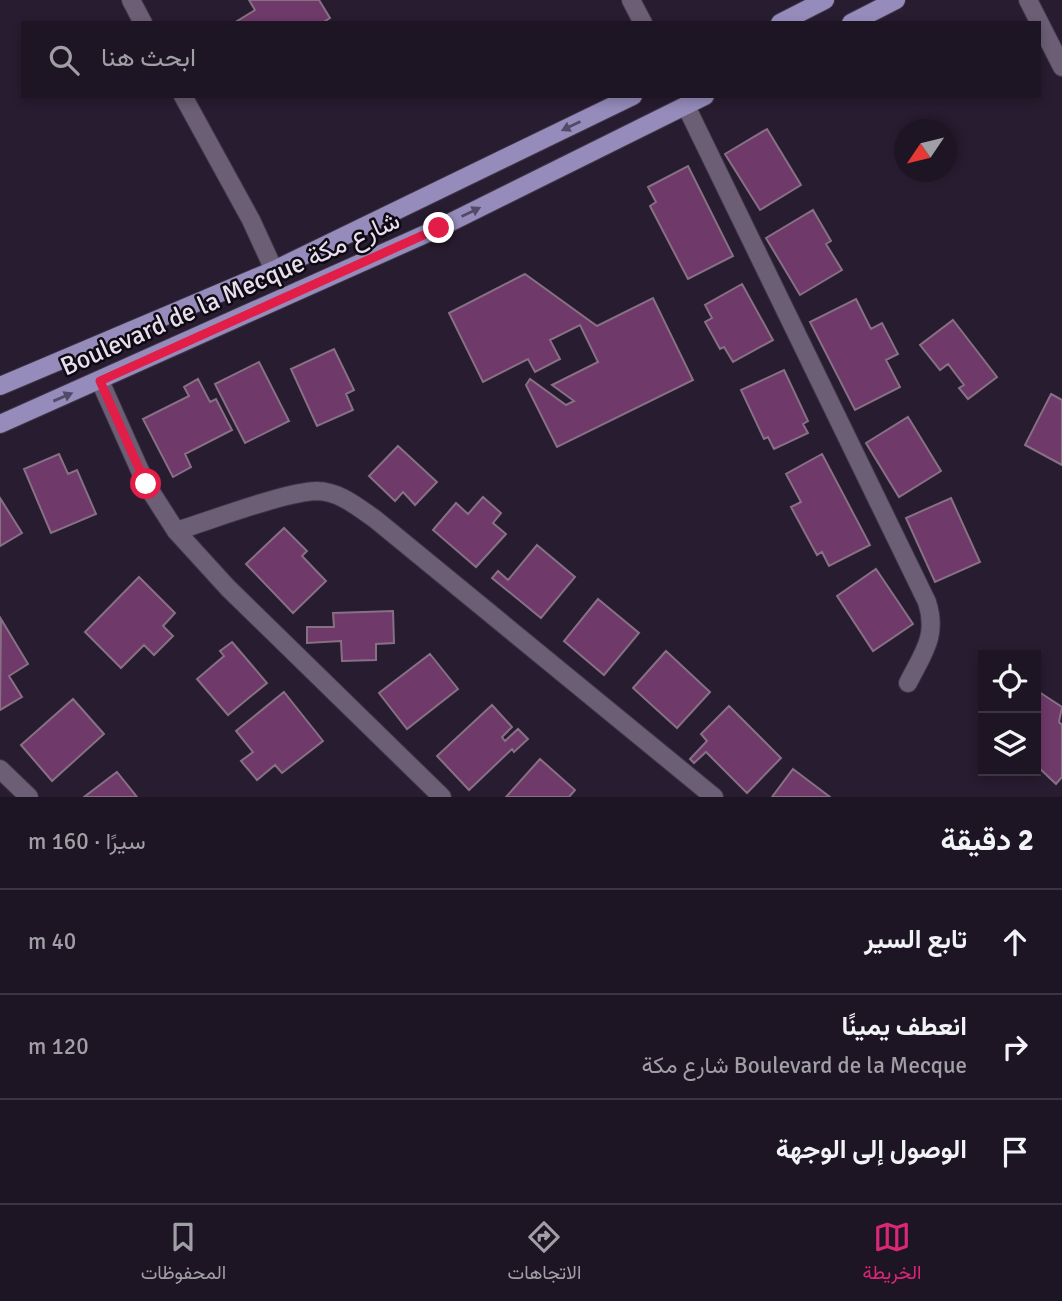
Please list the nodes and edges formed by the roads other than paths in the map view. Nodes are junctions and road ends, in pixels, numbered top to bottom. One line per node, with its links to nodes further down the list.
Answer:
1 (131, 0): 6 (street)
2 (631, 0): 7 (street)
3 (825, 0): 8 (main road)
4 (896, 0): 9 (main road)
5 (1028, 0): 10 (street)
6 (142, 21)
7 (642, 21)
8 (784, 21)
9 (855, 21)
10 (1039, 21)
11 (1041, 26): 12 (street)
12 (1062, 67)
13 (184, 98): 17 (street)
14 (629, 98): 17 (main road, Boulevard de la Mecque شارع مكة, one-way to 17)
15 (701, 98): 16 (main road, Boulevard de la Mecque شارع مكة)
16 (686, 106): 18 (main road, Boulevard de la Mecque شارع مكة, one-way to 16); 22 (street)
17 (274, 270): 19 (main road, Boulevard de la Mecque شارع مكة)
18 (100, 381): 20 (main road, Boulevard de la Mecque شارع مكة, one-way to 18); 21 (street)
19 (0, 386)
20 (0, 424)
21 (176, 531): 25 (street); 26 (street)
22 (908, 682)
23 (0, 769): 24 (street)
24 (29, 797)
25 (442, 797)
26 (714, 797)

